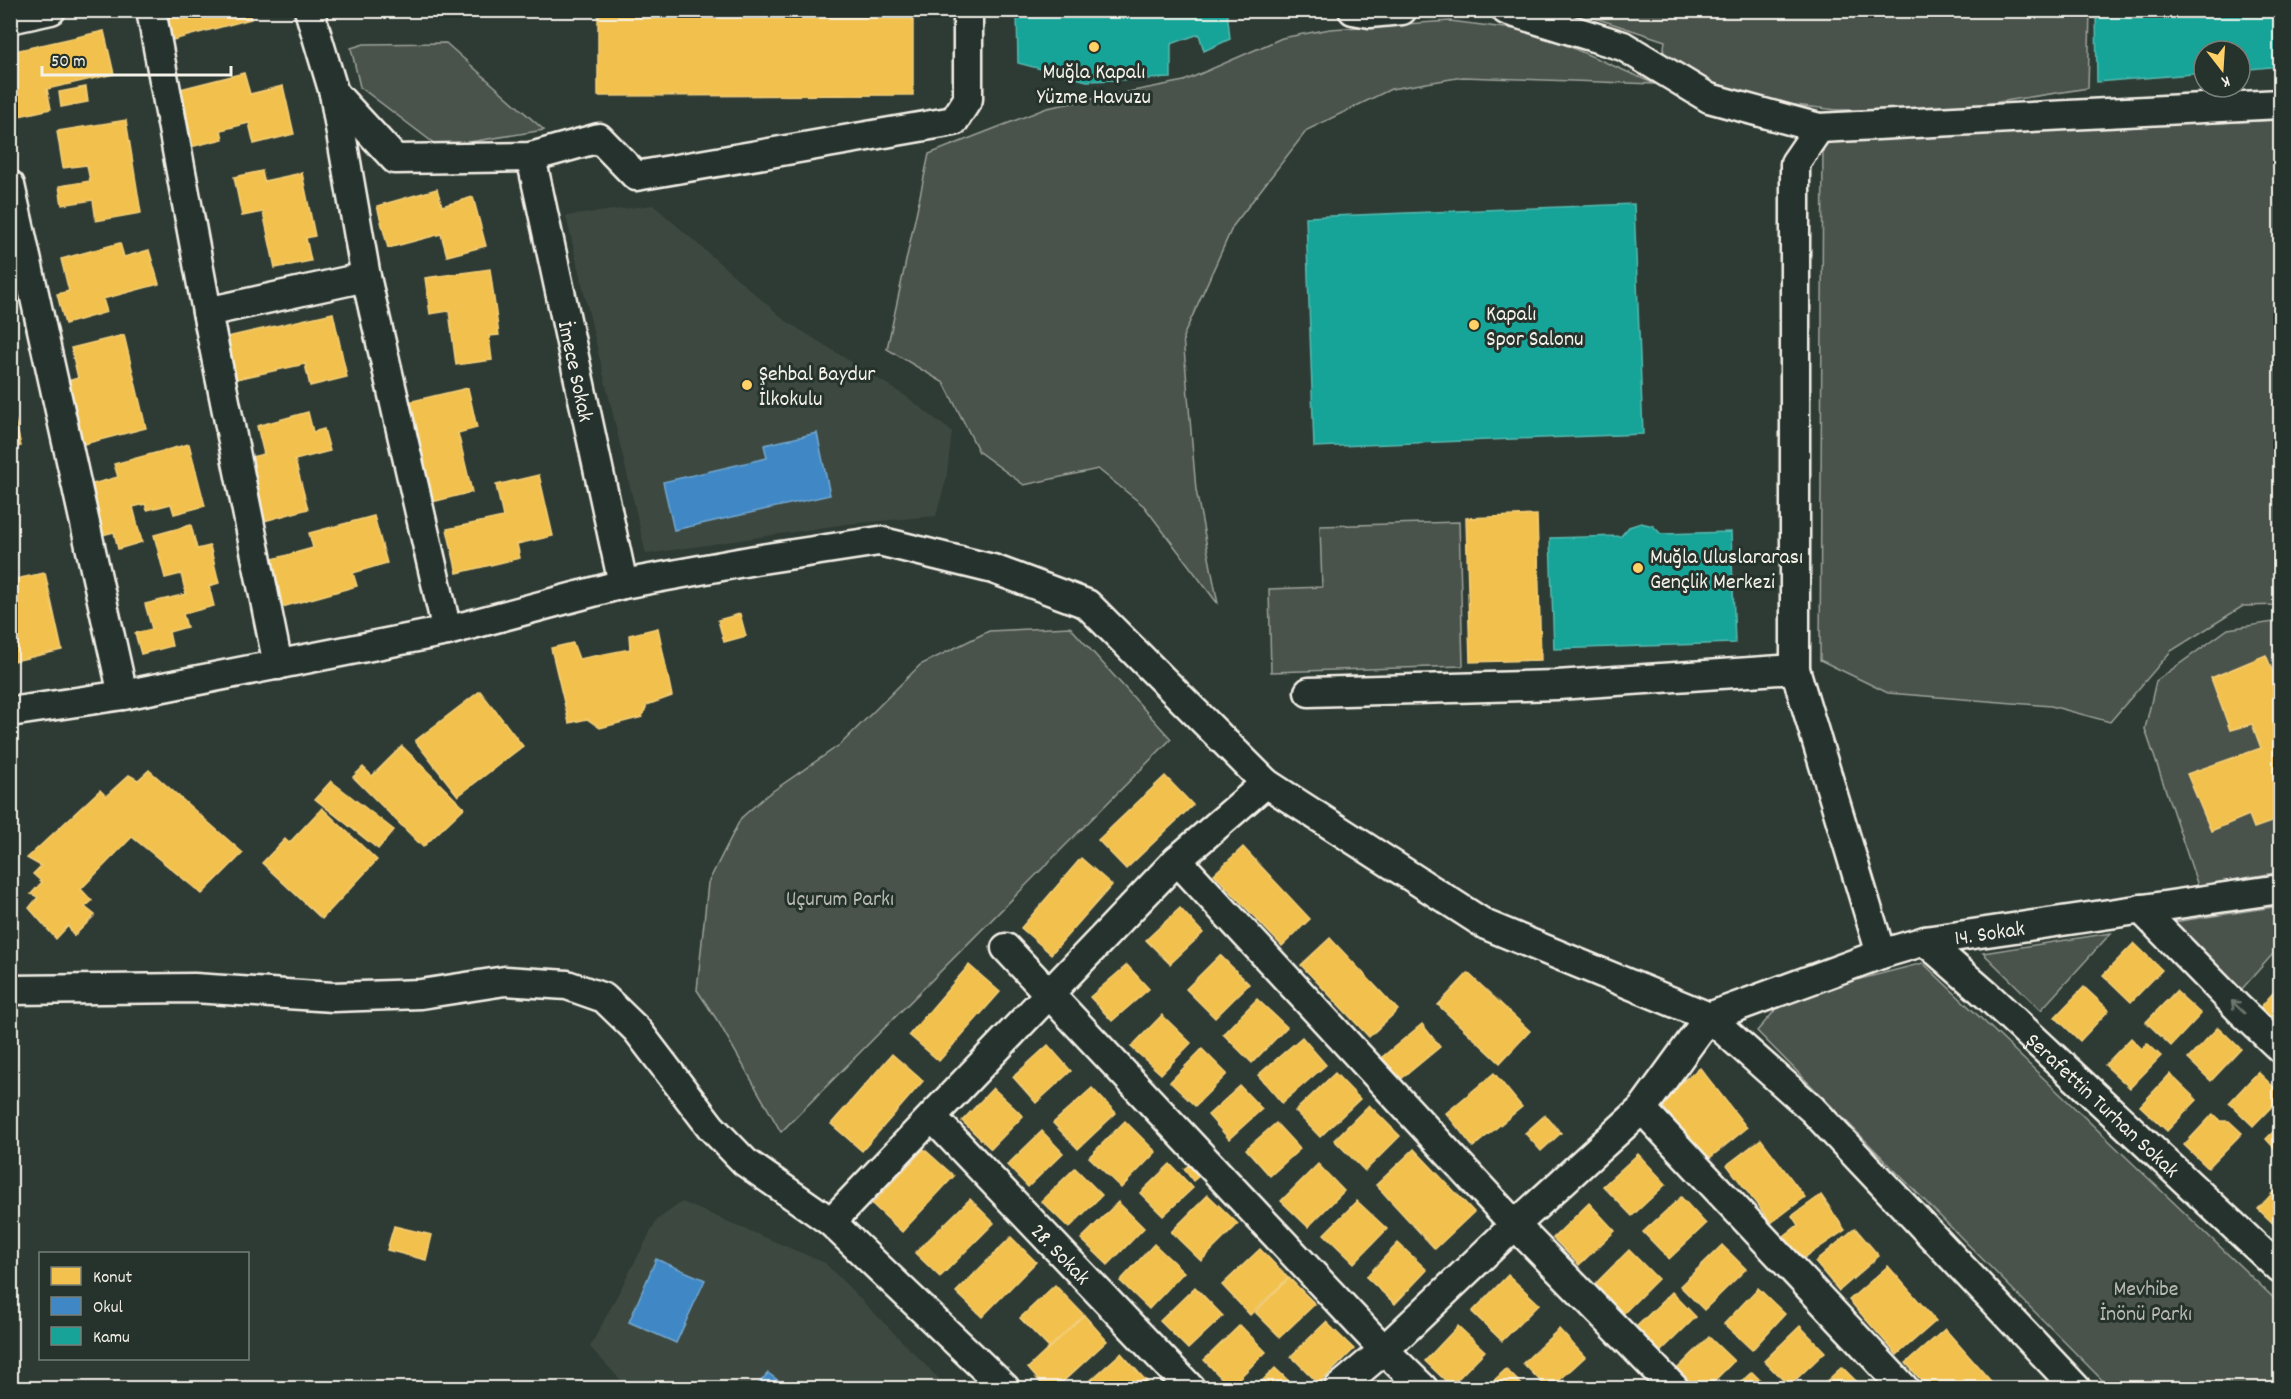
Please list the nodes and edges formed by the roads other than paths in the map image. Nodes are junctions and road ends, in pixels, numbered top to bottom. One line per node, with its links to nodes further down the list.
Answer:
1 (51, 10): 8 (street)
2 (151, 10): 15 (street)
3 (309, 10): 9 (street)
4 (968, 10): 12 (street)
5 (1353, 10): 6 (street)
6 (1402, 10)
7 (1506, 10): 11 (street)
8 (10, 19)
9 (334, 93): 12 (street); 14 (street)
10 (2280, 104): 11 (street)
11 (1819, 128): 19 (street)
12 (531, 157): 16 (street, İmece Sokak)
13 (10, 185): 21 (street)
14 (366, 277): 15 (street); 17 (street)
15 (207, 312): 18 (street)
16 (623, 584): 17 (street); 23 (street)
17 (447, 631): 18 (street)
18 (278, 665): 21 (street)
19 (1795, 669): 20 (street); 29 (street)
20 (1309, 692)
21 (123, 695): 22 (street)
22 (10, 712)
23 (1266, 783): 24 (street); 32 (street)
24 (1177, 860): 31 (street); 37 (street)
25 (2280, 889): 26 (street, 14. Sokak)
26 (2141, 909): 27 (street, 14. Sokak); 33 (street, one-way to 26)
27 (1925, 941): 29 (street, 14. Sokak); 38 (street, Şerafettin Turhan Sokak)
28 (1006, 948): 31 (street)
29 (1881, 954): 32 (street, 14. Sokak)
30 (10, 990): 36 (street)
31 (1049, 995): 35 (street); 39 (street)
32 (1709, 1017): 34 (street); 46 (street)
33 (2280, 1048)
34 (1642, 1109): 37 (street); 45 (street)
35 (932, 1117): 36 (street); 41 (street, 28. Sokak)
36 (831, 1222): 40 (street)
37 (1515, 1225): 39 (street); 44 (street)
38 (2280, 1269)
39 (1384, 1350): 42 (street); 43 (street)
40 (1005, 1389)
41 (1190, 1389)
42 (1339, 1389)
43 (1423, 1389)
44 (1674, 1389)
45 (1905, 1389)
46 (2076, 1389)

